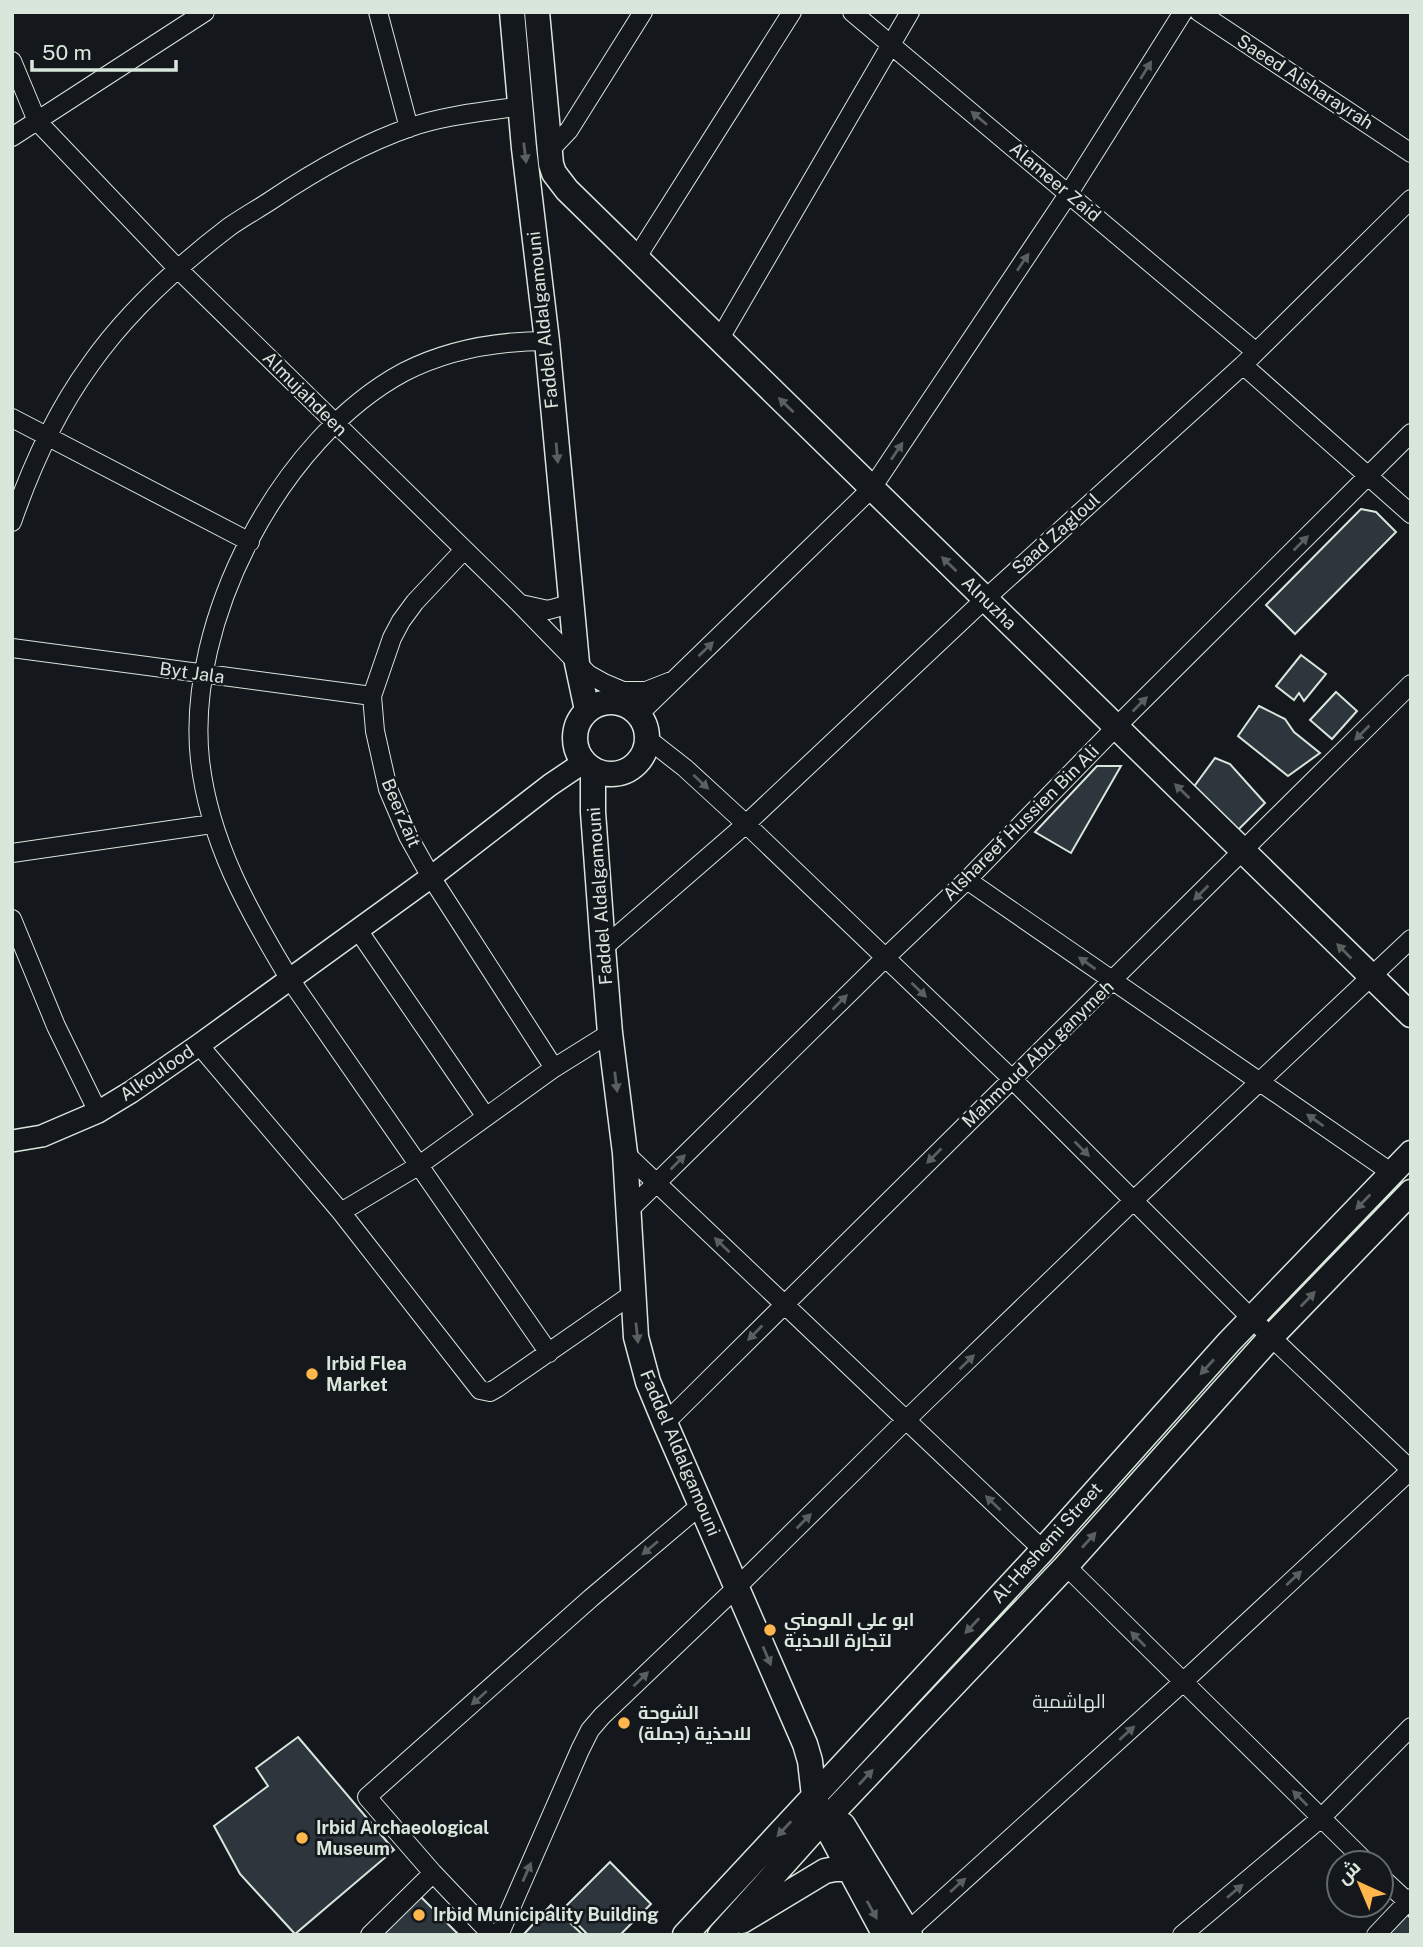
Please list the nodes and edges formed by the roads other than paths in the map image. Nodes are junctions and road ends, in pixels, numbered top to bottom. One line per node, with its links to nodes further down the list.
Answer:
1 (205, 12): 14 (street)
2 (378, 12): 15 (street)
3 (512, 12): 13 (main road, Faddel Aldalgamouni)
4 (537, 12): 17 (main road, Alnuzha)
5 (643, 12): 17 (street)
6 (792, 12): 23 (street)
7 (852, 12): 11 (street, Alameer Zaid)
8 (911, 12): 11 (street)
9 (1183, 12): 20 (street, one-way to 9)
10 (1199, 12): 18 (street, Saeed Alsharayrah)
11 (891, 45): 20 (street, Alameer Zaid, one-way to 11); 25 (street)
12 (12, 61): 14 (street)
13 (520, 106): 15 (street); 22 (main road, Faddel Aldalgamouni, one-way to 22)
14 (37, 121): 16 (street); 24 (street, Almujahdeen)
15 (409, 128): 24 (street)
16 (12, 137)
17 (550, 150): 19 (main road, Alnuzha)
18 (1411, 153)
19 (567, 190): 22 (main road); 23 (main road, Alnuzha)
20 (1069, 193): 27 (street, Alameer Zaid); 34 (street, one-way to 20)
21 (1411, 200): 27 (street, Saad Zagloul)
22 (532, 213): 26 (main road, Faddel Aldalgamouni)
23 (637, 257): 25 (main road, Alnuzha)
24 (178, 269): 30 (street, Almujahdeen); 32 (street)
25 (719, 340): 34 (main road, Alnuzha, one-way to 25)
26 (547, 341): 30 (street); 41 (main road, Faddel Aldalgamouni, one-way to 41)
27 (1256, 352): 28 (street, Saad Zagloul)
28 (1243, 365): 33 (street); 39 (street, Saad Zagloul)
29 (12, 418): 32 (street)
30 (334, 424): 37 (street); 38 (street, Almujahdeen)
31 (1411, 433): 33 (street, Alshareef Hussien Bin Ali)
32 (47, 437): 36 (street); 37 (street)
33 (1368, 476): 35 (street); 50 (street, Alshareef Hussien Bin Ali, one-way to 33)
34 (872, 488): 39 (main road, Alnuzha, one-way to 34); 45 (street, one-way to 34)
35 (1411, 514)
36 (12, 522)
37 (250, 542): 44 (street)
38 (464, 550): 40 (street, Almujahdeen); 47 (street, BeerZait)
39 (985, 599): 50 (main road, Alnuzha); 54 (street, Saad Zagloul)
40 (518, 602): 41 (street); 43 (street, Almujahdeen)
41 (570, 604): 43 (main road, Faddel Aldalgamouni)
42 (12, 648): 44 (street, Byt Jala)
43 (577, 663): 45 (street, Almujahdeen); 48 (main road, Faddel Aldalgamouni)
44 (202, 675): 47 (street, Byt Jala); 53 (street)
45 (674, 680): 49 (street)
46 (1411, 684): 55 (street, Mahmoud Abu ganymeh, one-way to 55)
47 (372, 696): 57 (street, BeerZait)
48 (587, 710): 49 (main road); 52 (main road)
49 (639, 714): 51 (main road)
50 (1116, 727): 55 (main road, Alnuzha, one-way to 50); 58 (street, Alshareef Hussien Bin Ali)
51 (648, 739): 52 (main road); 54 (street, one-way to 54)
52 (588, 766): 57 (street, Alkoulood); 62 (main road, Faddel Aldalgamouni)
53 (212, 824): 56 (street); 65 (street)
54 (746, 824): 62 (street, Saad Zagloul); 63 (street)
55 (1244, 851): 64 (main road, Alnuzha, one-way to 55); 66 (street, Mahmoud Abu ganymeh, one-way to 66)
56 (12, 853)
57 (431, 877): 60 (street, Alkoulood); 70 (street, BeerZait)
58 (967, 880): 63 (street, Alshareef Hussien Bin Ali); 66 (street, one-way to 58)
59 (12, 919): 73 (street)
60 (358, 930): 65 (street, Alkoulood); 74 (street)
61 (1411, 939): 64 (street)
62 (603, 948): 68 (main road, Faddel Aldalgamouni)
63 (885, 958): 71 (street, one-way to 71); 80 (street, Alshareef Hussien Bin Ali, one-way to 63)
64 (1370, 977): 67 (main road, Alnuzha); 72 (street)
65 (289, 978): 69 (street, Alkoulood); 78 (street)
66 (1112, 981): 71 (street, Mahmoud Abu ganymeh); 72 (street)
67 (1411, 1015)
68 (610, 1034): 70 (street); 76 (main road, Faddel Aldalgamouni, one-way to 76)
69 (199, 1045): 73 (street, Alkoulood); 84 (street)
70 (554, 1068): 74 (street)
71 (1011, 1078): 82 (street, one-way to 82); 86 (street, Mahmoud Abu ganymeh, one-way to 86)
72 (1259, 1081): 79 (street, one-way to 72); 82 (street)
73 (99, 1112): 75 (street, Alkoulood)
74 (485, 1117): 78 (street)
75 (12, 1141)
76 (625, 1153): 80 (street); 83 (main road, Faddel Aldalgamouni)
77 (1411, 1153): 79 (main road, Al-Hashemi Street)
78 (418, 1166): 84 (street); 89 (street)
79 (1392, 1173): 87 (main road, Al-Hashemi Street, one-way to 87)
80 (656, 1183): 83 (street, Alshareef Hussien Bin Ali); 86 (street, one-way to 80)
81 (1411, 1192): 88 (main road, Al-Hashemi Street, one-way to 81)
82 (1134, 1200): 87 (street); 90 (street, one-way to 82)
83 (629, 1210): 85 (main road, Faddel Aldalgamouni)
84 (341, 1212): 89 (street)
85 (634, 1293): 89 (street); 91 (main road, Faddel Aldalgamouni, one-way to 91)
86 (784, 1305): 90 (street); 91 (street, Mahmoud Abu ganymeh, one-way to 91)
87 (1251, 1318): 88 (street); 94 (main road, Al-Hashemi Street, one-way to 94)
88 (1271, 1337): 92 (street); 95 (main road, Al-Hashemi Street, one-way to 88)
89 (549, 1353)
90 (906, 1420): 94 (street, one-way to 90); 96 (street, one-way to 90)
91 (665, 1423): 93 (main road, Faddel Aldalgamouni)
92 (1411, 1470): 97 (street, one-way to 92)
93 (702, 1504): 96 (main road, Faddel Aldalgamouni); 104 (street, one-way to 104)
94 (1042, 1550): 99 (main road, Al-Hashemi Street, one-way to 99)
95 (1066, 1566): 97 (street, one-way to 95); 100 (main road, Al-Hashemi Street, one-way to 95)
96 (737, 1587): 99 (main road, Faddel Aldalgamouni, one-way to 99); 111 (street, one-way to 96)
97 (1183, 1682): 101 (street, one-way to 97); 108 (street, one-way to 97)
98 (1411, 1727): 101 (street)
99 (818, 1791): 100 (main road, Faddel Aldalgamouni); 112 (main road, Al-Hashemi Street, one-way to 112)
100 (829, 1815): 103 (main road); 107 (main road, Al-Hashemi Street); 108 (main road)
101 (1321, 1818): 102 (street); 113 (street, one-way to 101)
102 (1353, 1849)
103 (849, 1869): 107 (main road); 108 (main road, one-way to 108)
104 (433, 1873): 109 (street); 110 (street)
105 (1395, 1889): 106 (street)
106 (1410, 1902): 114 (street)
107 (720, 1934)
108 (901, 1934)
109 (370, 1935)
110 (492, 1935)
111 (499, 1935)
112 (685, 1935)
113 (1182, 1935)
114 (1376, 1935)

